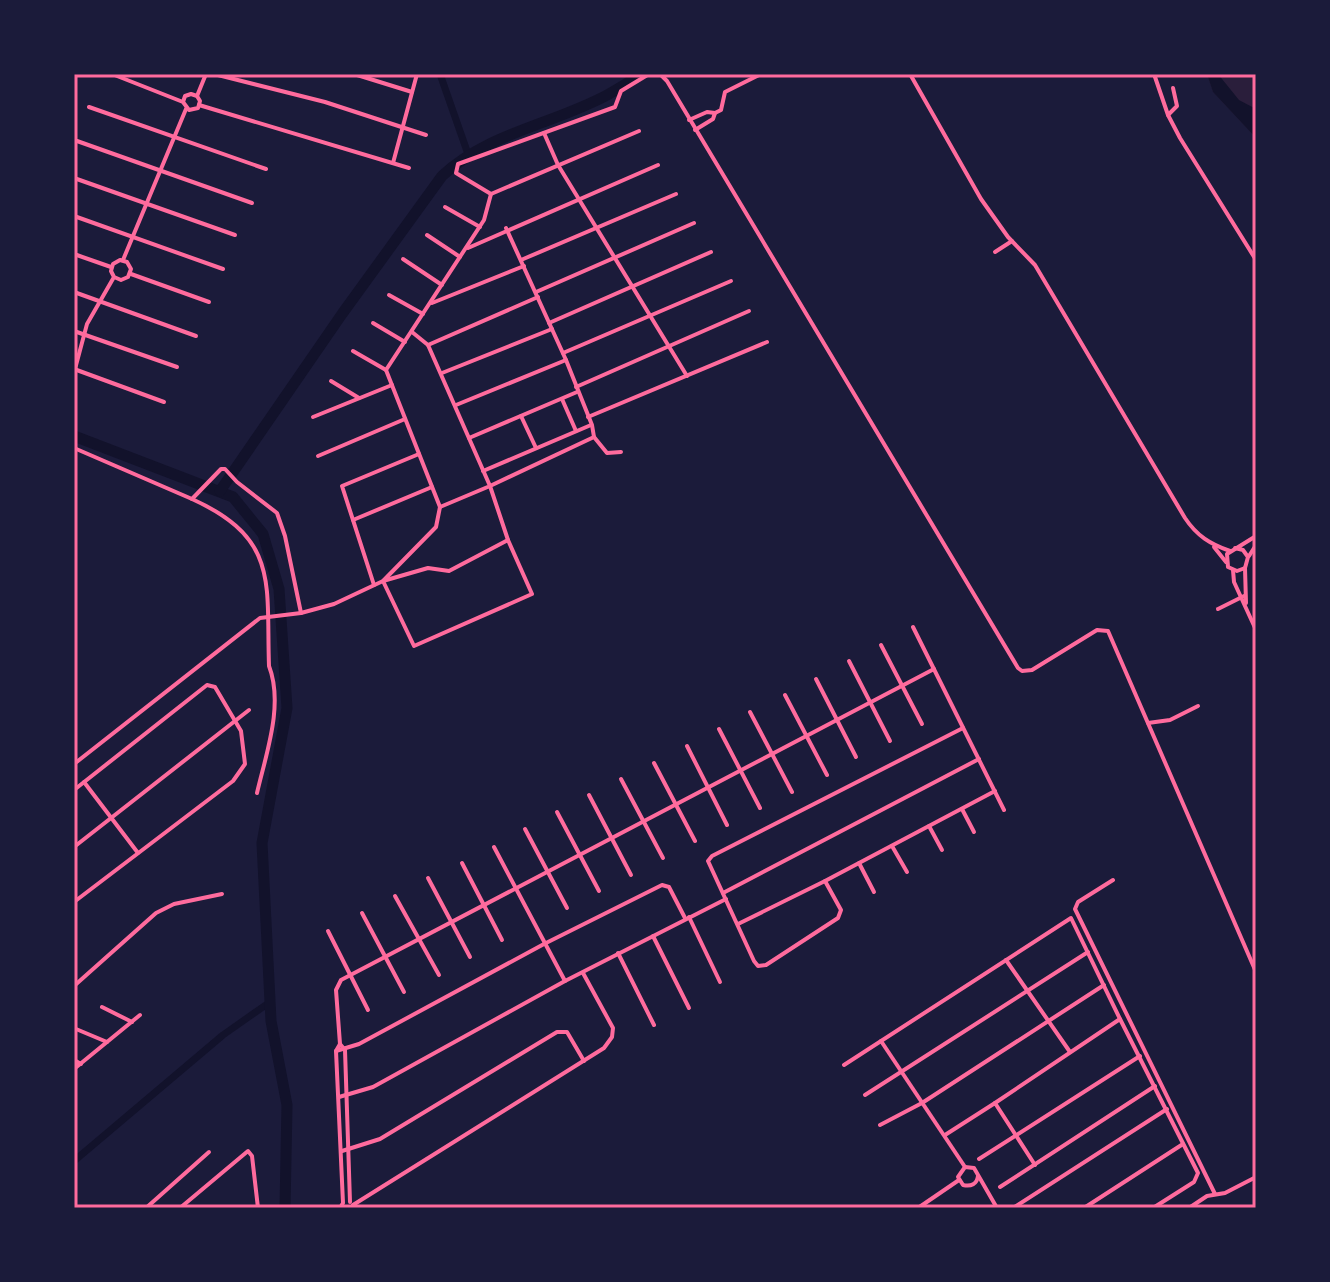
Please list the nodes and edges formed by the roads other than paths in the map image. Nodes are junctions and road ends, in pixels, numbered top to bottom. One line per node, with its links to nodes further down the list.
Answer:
1 (112, 74): 14 (street)
2 (206, 74): 13 (street)
3 (214, 74): 21 (street)
4 (354, 74): 12 (street)
5 (417, 74): 12 (street)
6 (649, 74): 24 (street)
7 (660, 74): 20 (street)
8 (761, 74): 18 (street)
9 (910, 74): 49 (street)
10 (1154, 74): 19 (street)
11 (1173, 88): 19 (street)
12 (412, 92): 21 (street)
13 (197, 96): 14 (street); 15 (street)
14 (183, 102): 17 (street)
15 (199, 105): 17 (street); 28 (street)
16 (89, 107): 26 (street)
17 (186, 109): 26 (street)
18 (715, 113): 20 (street); 22 (street)
19 (1168, 115): 59 (street)
20 (689, 120): 22 (street)
21 (403, 127): 25 (street); 28 (street)
22 (695, 130): 150 (street)
23 (639, 131): 29 (street)
24 (544, 133): 29 (street); 35 (street)
25 (426, 135)
26 (175, 138): 32 (street); 33 (street)
27 (77, 141): 33 (street)
28 (393, 163): 31 (street)
29 (558, 165): 35 (street); 37 (street)
30 (658, 165): 37 (street)
31 (409, 168)
32 (266, 169)
33 (161, 171): 38 (street); 39 (street)
34 (74, 178): 39 (street)
35 (491, 194): 43 (street)
36 (676, 194): 44 (street)
37 (579, 199): 44 (street); 45 (street)
38 (252, 203)
39 (147, 204): 46 (street); 48 (street)
40 (445, 207): 43 (street)
41 (74, 216): 48 (street)
42 (694, 223): 55 (street)
43 (480, 227): 50 (street)
44 (596, 228): 55 (street); 58 (street)
45 (507, 229): 50 (street); 58 (street)
46 (235, 235)
47 (427, 235): 54 (street)
48 (133, 238): 57 (street); 62 (street)
49 (1012, 241): 52 (street); 124 (street)
50 (466, 248): 54 (street)
51 (711, 252): 67 (street)
52 (995, 252)
53 (74, 254): 61 (street)
54 (460, 257): 66 (street)
55 (615, 258): 67 (street); 70 (street)
56 (403, 259): 66 (street)
57 (123, 260): 61 (street); 63 (street)
58 (521, 260): 60 (street)
59 (1256, 260)
60 (524, 266): 70 (street); 73 (street)
61 (111, 267): 64 (street)
62 (223, 269)
63 (131, 274): 64 (street); 72 (street)
64 (114, 277): 71 (street)
65 (731, 281): 76 (street)
66 (442, 285): 73 (street)
67 (632, 286): 76 (street); 78 (street)
68 (74, 292): 71 (street)
69 (389, 295): 75 (street)
70 (537, 295): 78 (street); 86 (street)
71 (99, 301): 82 (street); 83 (street)
72 (209, 302)
73 (430, 303): 75 (street)
74 (749, 311): 87 (street)
75 (423, 314): 81 (street)
76 (650, 316): 87 (street); 89 (street)
77 (373, 323): 84 (street)
78 (549, 323): 79 (street)
79 (552, 329): 89 (street); 94 (street)
80 (74, 331): 82 (street)
81 (412, 332): 84 (street); 86 (street)
82 (83, 334): 91 (street); 92 (street)
83 (196, 336)
84 (405, 342): 93 (street)
85 (767, 342): 95 (street)
86 (428, 345): 94 (street)
87 (669, 346): 95 (street); 98 (street)
88 (353, 351): 93 (street)
89 (563, 353): 90 (street)
90 (566, 360): 98 (street); 102 (street)
91 (177, 367)
92 (74, 369): 101 (street)
93 (386, 370): 97 (street)
94 (442, 373): 102 (street)
95 (687, 376): 105 (street)
96 (331, 381): 99 (street)
97 (392, 385): 99 (street); 106 (street)
98 (576, 390): 100 (street); 105 (street)
99 (359, 398): 104 (street)
100 (562, 399): 103 (street); 108 (street)
101 (164, 402)
102 (456, 405): 110 (street)
103 (521, 416): 110 (street); 112 (street)
104 (313, 417)
105 (588, 417): 107 (street)
106 (405, 419): 114 (street); 115 (street)
107 (592, 425): 108 (street); 109 (street)
108 (576, 431): 112 (street)
109 (594, 437): 113 (street); 117 (street)
110 (469, 438): 116 (street)
111 (74, 448): 119 (street)
112 (536, 448): 116 (street)
113 (621, 452)
114 (419, 454): 118 (street); 121 (street)
115 (318, 456)
116 (483, 471): 117 (street)
117 (490, 486): 120 (street); 123 (street)
118 (432, 487): 120 (street); 121 (street)
119 (194, 497): 135 (street); 170 (street)
120 (440, 507): 131 (street)
121 (353, 520): 132 (street)
122 (1256, 536): 126 (street)
123 (508, 540): 131 (street); 131 (street)
124 (1213, 545): 126 (street); 128 (street)
125 (1256, 545): 127 (street)
126 (1232, 550): 127 (street); 128 (street)
127 (1248, 557): 129 (street)
128 (1226, 562): 130 (street)
129 (1245, 568): 130 (street); 133 (street)
130 (1233, 570): 133 (street)
131 (383, 581): 132 (street)
132 (374, 585): 135 (street)
133 (1244, 596): 134 (street); 137 (street)
134 (1218, 609)
135 (301, 613): 161 (street)
136 (913, 627): 140 (street)
137 (1256, 630)
138 (881, 645): 142 (street)
139 (849, 661): 144 (street)
140 (934, 669): 142 (street); 152 (street)
141 (816, 679): 148 (street)
142 (901, 684): 144 (street); 151 (street)
143 (785, 695): 154 (street)
144 (869, 701): 148 (street); 155 (street)
145 (1198, 706): 150 (street)
146 (249, 710): 149 (street)
147 (750, 712): 157 (street)
148 (837, 718): 154 (street); 158 (street)
149 (236, 721): 165 (street); 177 (street); 189 (street)
150 (1148, 723): 224 (street)
151 (922, 724)
152 (963, 728): 159 (street); 205 (street)
153 (719, 729): 162 (street)
154 (805, 734): 157 (street); 163 (street)
155 (890, 741)
156 (687, 746): 166 (street)
157 (773, 752): 162 (street); 169 (street)
158 (856, 757)
159 (979, 759): 168 (street); 205 (street)
160 (654, 763): 172 (street)
161 (74, 764)
162 (740, 770): 166 (street); 173 (street)
163 (827, 775)
164 (621, 779): 178 (street)
165 (84, 782): 167 (street); 177 (street)
166 (708, 787): 172 (street); 179 (street)
167 (74, 790)
168 (995, 791): 174 (street); 175 (street)
169 (792, 792)
170 (257, 793)
171 (589, 795): 183 (street)
172 (676, 804): 178 (street); 184 (street)
173 (760, 808)
174 (962, 809): 180 (street); 182 (street)
175 (1004, 810)
176 (557, 812): 190 (street)
177 (112, 818): 186 (street); 189 (street)
178 (643, 821): 183 (street); 191 (street)
179 (727, 825)
180 (929, 826): 185 (street); 188 (street)
181 (525, 829): 194 (street)
182 (974, 832)
183 (612, 838): 190 (street); 196 (street)
184 (695, 841)
185 (892, 846): 193 (street); 195 (street)
186 (74, 847)
187 (494, 847): 200 (street)
188 (942, 850)
189 (138, 853): 206 (street)
190 (580, 855): 194 (street); 201 (street)
191 (663, 858)
192 (462, 863): 207 (street)
193 (859, 863): 199 (street); 202 (street)
194 (548, 872): 200 (street); 208 (street)
195 (907, 872)
196 (631, 875)
197 (428, 878): 211 (street)
198 (1113, 880): 276 (street)
199 (825, 881): 212 (street); 212 (street)
200 (515, 889): 207 (street); 217 (street)
201 (599, 891)
202 (874, 892)
203 (222, 894): 230 (street)
204 (395, 896): 215 (street)
205 (725, 896): 210 (street); 212 (street)
206 (74, 902)
207 (484, 905): 211 (street); 216 (street)
208 (567, 908)
209 (362, 913): 220 (street)
210 (687, 918): 214 (street); 217 (street); 228 (street)
211 (451, 922): 215 (street); 221 (street)
212 (737, 924)
213 (328, 931): 225 (street)
214 (653, 936): 219 (street); 234 (street)
215 (419, 939): 220 (street); 226 (street)
216 (502, 940)
217 (544, 944): 227 (street); 245 (street)
218 (1088, 952): 222 (street); 229 (street); 231 (street)
219 (618, 953): 223 (street); 240 (street)
220 (385, 957): 225 (street); 232 (street)
221 (470, 957)
222 (1006, 960): 231 (street); 242 (street)
223 (582, 972): 227 (street); 250 (street)
224 (1256, 972)
225 (350, 975): 235 (street); 244 (street)
226 (439, 975)
227 (565, 981): 256 (street)
228 (720, 982)
229 (1104, 985): 237 (street); 238 (street)
230 (74, 986)
231 (1027, 991): 238 (street); 254 (street)
232 (404, 992)
233 (102, 1007): 239 (street)
234 (689, 1008)
235 (368, 1010)
236 (140, 1015): 239 (street)
237 (1120, 1019): 247 (street); 248 (street)
238 (1048, 1021): 247 (street); 259 (street)
239 (132, 1022): 243 (street)
240 (654, 1025)
241 (76, 1029): 243 (street)
242 (881, 1041): 252 (street); 254 (street)
243 (107, 1042): 251 (street)
244 (340, 1044): 245 (street); 246 (street)
245 (345, 1050): 246 (street); 256 (street)
246 (336, 1051): 258 (street)
247 (1070, 1052): 260 (street)
248 (1140, 1056): 255 (street); 263 (street)
249 (74, 1060): 251 (street)
250 (584, 1061): 266 (street); 277 (street)
251 (81, 1064): 253 (street)
252 (844, 1065)
253 (74, 1069)
254 (901, 1072): 257 (street); 259 (street)
255 (1155, 1086): 261 (street); 270 (street)
256 (348, 1095): 258 (street); 266 (street)
257 (865, 1095)
258 (339, 1097): 267 (street)
259 (922, 1103): 262 (street); 264 (street)
260 (995, 1103): 263 (street); 264 (street)
261 (1167, 1109): 265 (street); 283 (street)
262 (880, 1125)
263 (1016, 1134): 269 (street); 270 (street)
264 (945, 1135): 271 (street)
265 (1184, 1144): 284 (street); 285 (street)
266 (349, 1150): 267 (street); 277 (street)
267 (342, 1151): 277 (street)
268 (209, 1152): 278 (street)
269 (979, 1159)
270 (1035, 1165): 275 (street)
271 (965, 1167): 272 (street); 274 (street)
272 (978, 1176): 274 (street); 282 (street)
273 (1256, 1177): 276 (street)
274 (959, 1180): 281 (street)
275 (1000, 1187)
276 (1215, 1194): 286 (street)
277 (348, 1205)
278 (146, 1208)
279 (180, 1208): 280 (street)
280 (258, 1208)
281 (918, 1208)
282 (997, 1208)
283 (1013, 1208)
284 (1084, 1208)
285 (1153, 1208)
286 (1189, 1208)

